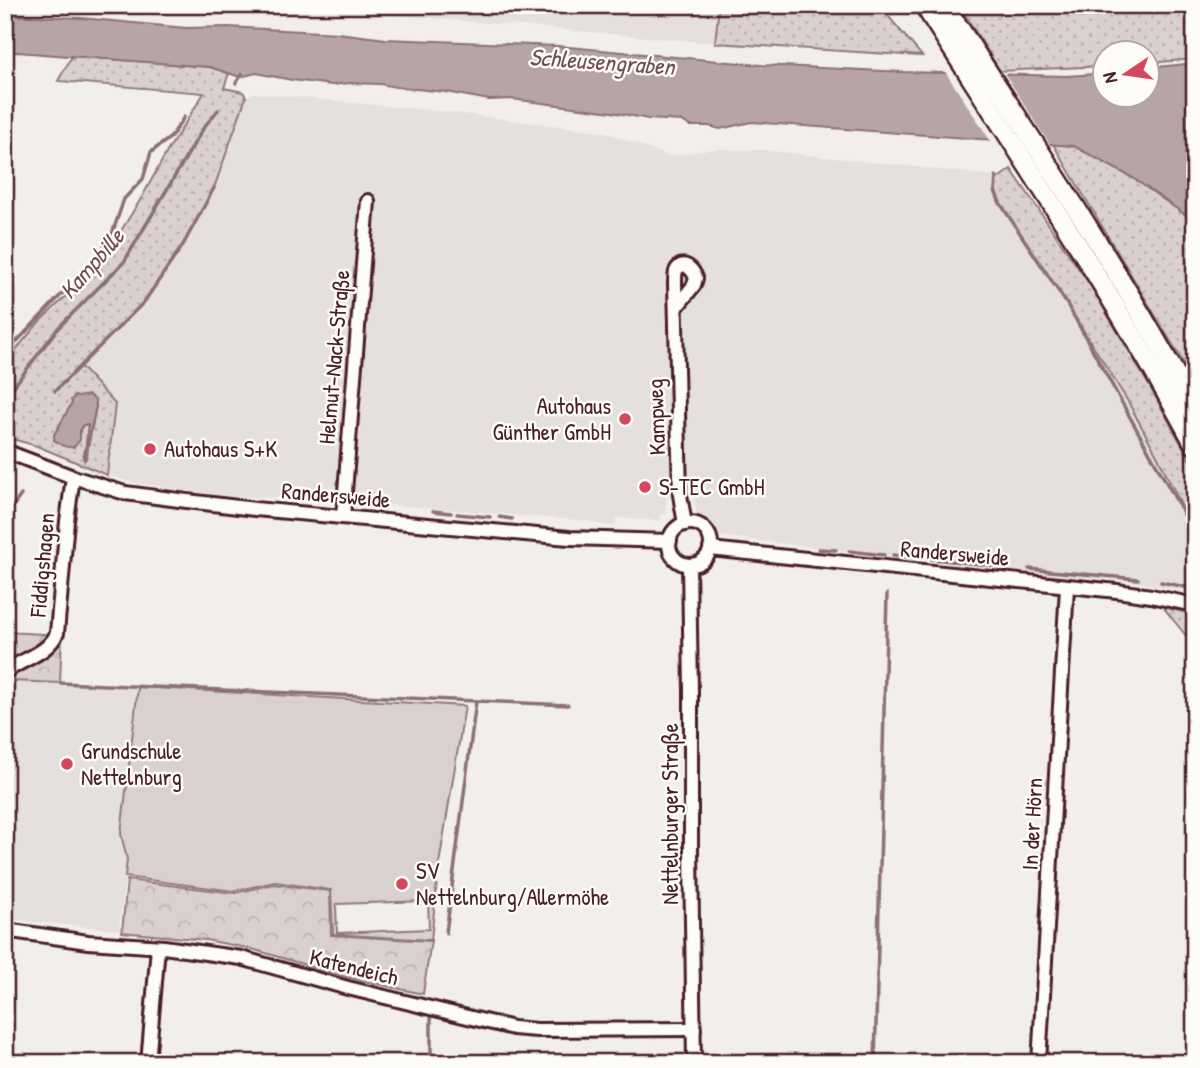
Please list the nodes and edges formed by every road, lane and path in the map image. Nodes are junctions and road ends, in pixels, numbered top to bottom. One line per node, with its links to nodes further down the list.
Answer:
1 (924, 5): 6 (highway)
2 (944, 5): 5 (highway)
3 (368, 201): 9 (street, Helmut-Nack-Straße)
4 (676, 308): 10 (street, Kampweg)
5 (1195, 410)
6 (1195, 445)
7 (5, 452): 8 (street, Randersweide)
8 (73, 477): 9 (street, Randersweide); 16 (street, Fiddigshagen)
9 (343, 517): 11 (street, Randersweide)
10 (685, 524): 11 (street); 12 (street)
11 (670, 541): 13 (street)
12 (710, 549): 13 (street); 14 (street, Randersweide)
13 (689, 565): 19 (street, Nettelnburger Straße)
14 (1067, 587): 15 (street, Randersweide); 22 (street, In der Hörn)
15 (1195, 605)
16 (5, 672)
17 (5, 930): 18 (street, Katendeich)
18 (158, 947): 19 (street, Katendeich); 20 (street)
19 (694, 1029): 21 (street, Nettelnburger Straße)
20 (148, 1063)
21 (694, 1063)
22 (1039, 1063)

